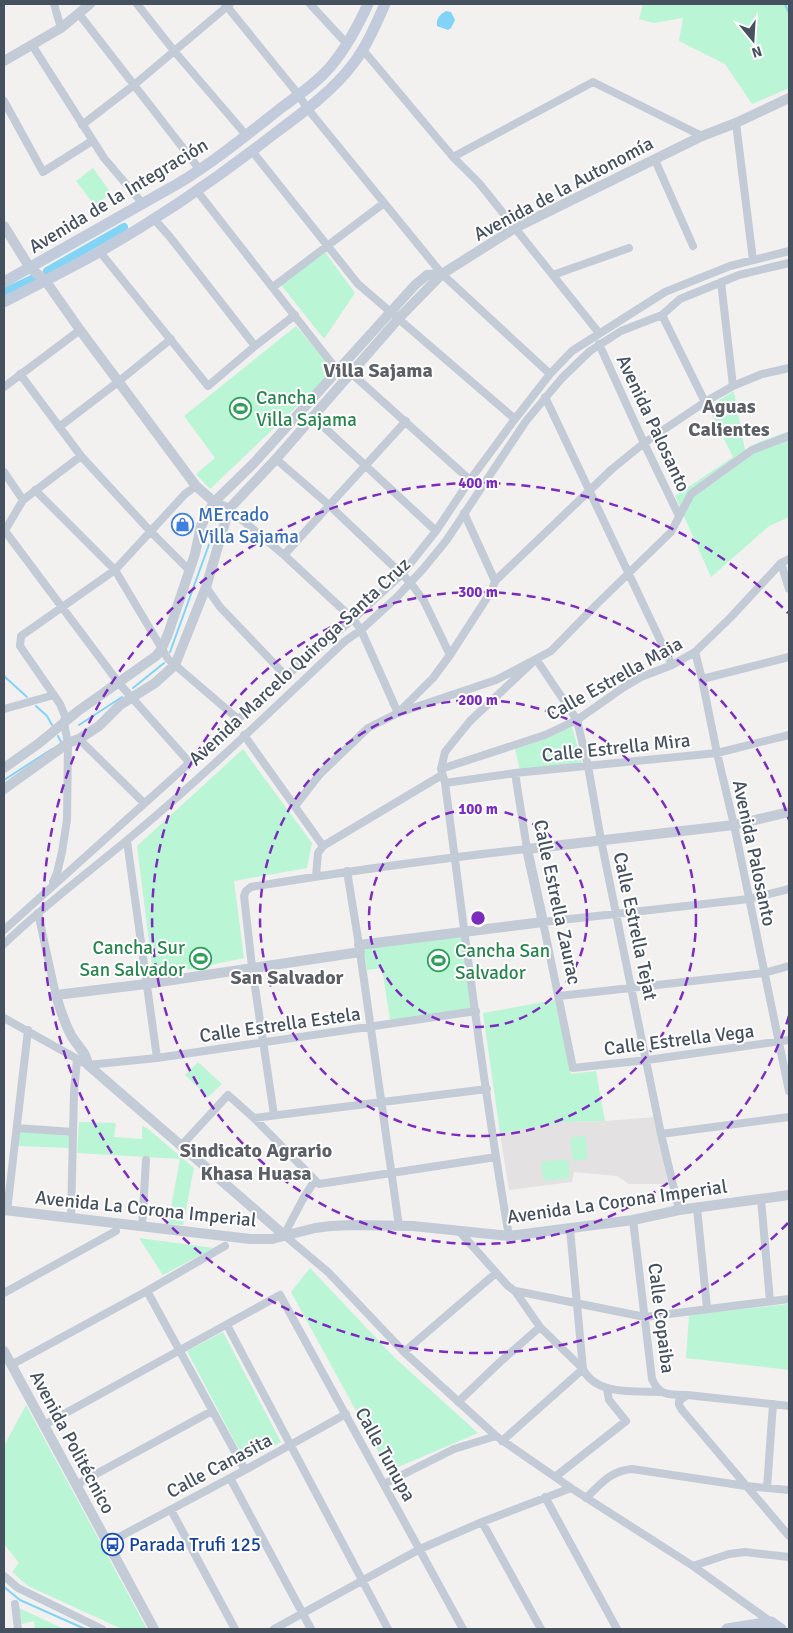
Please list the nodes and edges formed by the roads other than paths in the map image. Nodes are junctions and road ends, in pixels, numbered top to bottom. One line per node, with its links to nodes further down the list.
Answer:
1 (54, 4): 9 (street)
2 (90, 4): 8 (street)
3 (136, 4): 13 (street)
4 (310, 4): 10 (street)
5 (368, 4): 10 (main road, Avenida de la Integración)
6 (385, 4): 12 (main road, Avenida de la Integración)
7 (227, 5): 13 (street); 16 (street)
8 (79, 14): 9 (street); 15 (street)
9 (61, 28): 11 (street)
10 (346, 44): 16 (main road, Avenida de la Integración)
11 (32, 45): 14 (street); 21 (street)
12 (363, 50): 19 (main road, Avenida de la Integración); 26 (street)
13 (175, 52): 15 (street); 22 (street)
14 (4, 61)
15 (134, 86): 21 (street); 28 (street)
16 (298, 94): 19 (street); 22 (main road, Avenida de la Integración)
17 (789, 98): 20 (street, Avenida de la Autonomía)
18 (4, 101): 24 (street)
19 (307, 108): 25 (main road, Avenida de la Integración); 30 (street)
20 (736, 123): 23 (street, Avenida de la Autonomía); 40 (street)
21 (82, 125): 24 (street)
22 (246, 135): 28 (main road, Avenida de la Integración)
23 (702, 136): 26 (street); 27 (street, Avenida de la Autonomía)
24 (92, 141): 31 (street)
25 (252, 151): 29 (main road, Avenida de la Integración); 35 (street)
26 (453, 157): 34 (street)
27 (655, 160): 34 (street, Avenida de la Autonomía); 36 (street)
28 (200, 170): 31 (main road, Avenida de la Integración)
29 (198, 191): 32 (main road, Avenida de la Integración); 48 (street)
30 (384, 203): 35 (street); 43 (street)
31 (143, 204): 42 (main road, Avenida de la Integración)
32 (154, 219): 39 (main road, Avenida de la Integración); 57 (street)
33 (4, 226): 42 (street)
34 (516, 228): 43 (street, Avenida de la Autonomía); 44 (street)
35 (328, 246): 48 (street); 51 (street)
36 (693, 246)
37 (629, 248): 44 (street)
38 (789, 251): 40 (street, Avenida Marcelo Quiroga Santa Cruz)
39 (100, 252): 45 (main road, Avenida de la Integración); 55 (street)
40 (753, 260): 54 (street, Avenida Marcelo Quiroga Santa Cruz)
41 (789, 263): 47 (street, Avenida Marcelo Quiroga Santa Cruz)
42 (30, 268): 45 (street); 46 (main road, Avenida de la Integración)
43 (442, 274): 51 (street, Avenida de la Autonomía); 62 (street)
44 (553, 275): 54 (street)
45 (46, 280): 49 (main road, Avenida de la Integración); 53 (street)
46 (4, 282)
47 (720, 282): 52 (street, Avenida Marcelo Quiroga Santa Cruz); 64 (street)
48 (273, 287): 50 (street)
49 (4, 302)
50 (295, 315): 57 (street); 59 (street)
51 (395, 315): 59 (street, Avenida de la Autonomía); 60 (street, Avenida de la Autonomía); 69 (street)
52 (662, 315): 56 (street, Avenida Marcelo Quiroga Santa Cruz); 67 (street)
53 (80, 330): 61 (street); 63 (street)
54 (599, 333): 62 (street, Avenida Marcelo Quiroga Santa Cruz)
55 (171, 339): 57 (street); 63 (street)
56 (599, 344): 66 (street, Avenida Marcelo Quiroga Santa Cruz); 73 (street, Avenida Palosanto)
57 (255, 346)
58 (789, 368): 64 (street)
59 (337, 370): 83 (street, Avenida de la Autonomía)
60 (351, 373): 68 (street, Avenida de la Autonomía); 70 (street)
61 (20, 374): 65 (street); 71 (street)
62 (550, 374): 69 (street, Avenida Marcelo Quiroga Santa Cruz)
63 (118, 382): 71 (street); 79 (street)
64 (733, 386): 67 (street)
65 (4, 387)
66 (545, 398): 81 (street); 86 (street, Avenida Marcelo Quiroga Santa Cruz)
67 (705, 402): 73 (street)
68 (312, 416): 75 (street, Avenida de la Autonomía); 76 (street)
69 (515, 419): 78 (street, Avenida Marcelo Quiroga Santa Cruz)
70 (406, 421): 76 (street); 78 (street)
71 (59, 427): 74 (street)
72 (789, 436): 87 (street)
73 (644, 443): 81 (street); 87 (street, Avenida Palosanto)
74 (81, 456): 80 (street); 90 (street)
75 (276, 459): 84 (street); 85 (street, Avenida de la Autonomía)
76 (365, 466): 84 (street); 88 (street)
77 (4, 472): 82 (street)
78 (470, 480): 88 (street, Avenida Marcelo Quiroga Santa Cruz)
79 (196, 486): 83 (street); 90 (street)
80 (35, 490): 82 (street); 94 (street)
81 (589, 490): 97 (street); 98 (street)
82 (23, 500): 89 (street)
83 (214, 502): 85 (street); 95 (street, Avenida de la Autonomía)
84 (329, 505): 91 (street); 96 (street)
85 (229, 509): 91 (street); 100 (street, Avenida de la Autonomía)
86 (464, 513): 98 (street); 99 (street, Avenida Marcelo Quiroga Santa Cruz)
87 (679, 516): 97 (street)
88 (436, 530): 96 (street, Avenida Marcelo Quiroga Santa Cruz)
89 (4, 531): 102 (street)
90 (151, 532): 94 (street); 95 (street)
91 (284, 555): 103 (street)
92 (789, 559): 93 (street, Calle Estrella Maia)
93 (781, 563): 101 (street); 106 (street, Calle Estrella Maia)
94 (116, 570): 102 (street); 105 (street)
95 (190, 570): 105 (street, Avenida de la Autonomía)
96 (402, 574): 99 (street); 103 (street, Avenida Marcelo Quiroga Santa Cruz)
97 (628, 574): 109 (street); 111 (street)
98 (495, 581): 107 (street)
99 (410, 582): 104 (street, Avenida Marcelo Quiroga Santa Cruz); 107 (street)
100 (206, 587): 110 (street, Avenida de la Autonomía); 112 (street)
101 (789, 590)
102 (62, 607): 114 (street); 115 (street)
103 (353, 619): 104 (street); 112 (street, Avenida Marcelo Quiroga Santa Cruz)
104 (360, 630): 118 (street); 122 (street, Avenida Marcelo Quiroga Santa Cruz)
105 (161, 650): 110 (street); 114 (street, Avenida de la Autonomía)
106 (694, 652): 111 (street, Calle Estrella Maia); 113 (street, Avenida Palosanto)
107 (450, 655): 118 (street)
108 (789, 657): 113 (street)
109 (536, 659): 118 (street); 120 (street, Calle Estrella Tejat); 130 (street)
110 (175, 665): 116 (street, Avenida de la Autonomía); 119 (street)
111 (672, 666): 120 (street, Calle Estrella Maia)
112 (286, 676): 119 (street, Avenida Marcelo Quiroga Santa Cruz)
113 (702, 679): 126 (street, Avenida Palosanto)
114 (118, 682): 116 (street); 121 (street, Avenida de la Autonomía)
115 (54, 695): 117 (street); 121 (street)
116 (131, 699): 124 (street, Avenida de la Autonomía); 127 (street)
117 (4, 710)
118 (398, 713): 135 (street)
119 (238, 719): 127 (street, Avenida Marcelo Quiroga Santa Cruz)
120 (577, 720): 128 (street, Calle Estrella Tejat); 130 (street, Calle Estrella Maia)
121 (64, 722): 125 (street); 129 (street, Avenida de la Autonomía)
122 (244, 735): 135 (street); 139 (street, Avenida Marcelo Quiroga Santa Cruz)
123 (789, 736): 126 (street, Calle Estrella Mira)
124 (79, 740): 125 (street, Avenida de la Autonomía); 134 (street)
125 (68, 743): 133 (street, Avenida de la Autonomía); 145 (street)
126 (717, 753): 128 (street, Calle Estrella Mira); 137 (street, Avenida Palosanto)
127 (189, 762): 134 (street, Avenida Marcelo Quiroga Santa Cruz)
128 (588, 766): 131 (street, Calle Estrella Mira); 138 (street, Calle Estrella Tejat)
129 (4, 768)
130 (442, 772): 132 (street); 140 (street, Calle Estrella Maia)
131 (515, 773): 132 (street, Calle Estrella Mira); 141 (street, Calle Estrella Zaurac)
132 (445, 783): 142 (street)
133 (4, 789)
134 (144, 803): 145 (street, Avenida Marcelo Quiroga Santa Cruz)
135 (295, 806): 140 (street)
136 (789, 812): 137 (street)
137 (734, 825): 138 (street); 147 (street, Avenida Palosanto)
138 (601, 840): 141 (street); 149 (street, Calle Estrella Tejat)
139 (127, 841): 148 (street, Avenida Marcelo Quiroga Santa Cruz); 158 (street)
140 (323, 846): 144 (street)
141 (527, 849): 142 (street); 150 (street, Calle Estrella Zaurac)
142 (455, 856): 143 (street); 152 (street)
143 (347, 871): 144 (street); 154 (street)
144 (316, 876): 156 (street)
145 (51, 886): 151 (street, Avenida Marcelo Quiroga Santa Cruz)
146 (789, 889): 147 (street)
147 (749, 899): 149 (street); 157 (street, Avenida Palosanto)
148 (38, 913): 153 (street, Avenida Marcelo Quiroga Santa Cruz); 160 (street)
149 (616, 914): 150 (street); 159 (street, Calle Estrella Tejat)
150 (543, 922): 152 (street); 161 (street, Calle Estrella Zaurac)
151 (4, 930)
152 (464, 931): 154 (street); 162 (street)
153 (4, 944)
154 (360, 948): 156 (street); 164 (street)
155 (789, 966): 157 (street)
156 (252, 967): 158 (street); 167 (street)
157 (764, 973): 159 (street); 168 (street, Avenida Palosanto)
158 (146, 984): 160 (street); 169 (street)
159 (632, 988): 161 (street); 171 (street, Calle Estrella Tejat)
160 (56, 995): 172 (street)
161 (559, 996): 173 (street, Calle Estrella Zaurac)
162 (476, 1011): 164 (street, Calle Estrella Estela); 174 (street)
163 (4, 1018): 165 (street)
164 (371, 1027): 167 (street, Calle Estrella Estela); 176 (street)
165 (28, 1030): 170 (street); 180 (street)
166 (789, 1040): 168 (street, Calle Estrella Vega)
167 (264, 1042): 169 (street, Calle Estrella Estela); 177 (street)
168 (780, 1042): 171 (street, Calle Estrella Vega); 175 (street, Avenida Palosanto)
169 (157, 1058): 172 (street, Calle Estrella Estela)
170 (77, 1060): 172 (street); 181 (street)
171 (647, 1060): 173 (street, Calle Estrella Vega); 182 (street, Calle Estrella Tejat)
172 (88, 1066): 183 (street)
173 (573, 1068)
174 (487, 1089): 176 (street); 184 (street)
175 (789, 1091)
176 (382, 1101): 177 (street); 186 (street)
177 (274, 1115): 179 (street)
178 (789, 1117): 182 (street)
179 (254, 1118): 183 (street); 187 (street)
180 (16, 1128): 181 (street); 192 (street)
181 (73, 1132): 193 (street)
182 (661, 1134): 191 (street, Calle Estrella Tejat)
183 (181, 1146): 200 (street)
184 (496, 1157): 186 (street); 201 (street)
185 (146, 1160): 196 (street)
186 (392, 1174): 187 (street); 195 (street)
187 (315, 1180): 200 (street)
188 (789, 1195): 189 (street, Avenida La Corona Imperial)
189 (761, 1199): 190 (street, Avenida La Corona Imperial); 208 (street)
190 (697, 1208): 191 (street, Avenida La Corona Imperial); 210 (street)
191 (679, 1210): 194 (street, Avenida La Corona Imperial)
192 (5, 1211): 193 (street, Avenida La Corona Imperial)
193 (71, 1218): 196 (street, Avenida La Corona Imperial)
194 (633, 1220): 197 (street, Avenida La Corona Imperial); 211 (street, Calle Copaiba)
195 (399, 1226): 199 (street, Avenida La Corona Imperial); 200 (street, Avenida La Corona Imperial)
196 (142, 1227): 200 (street, Avenida La Corona Imperial)
197 (570, 1229): 201 (street, Avenida La Corona Imperial); 209 (street)
198 (116, 1231): 206 (street)
199 (459, 1231): 201 (street, Avenida La Corona Imperial); 203 (street)
200 (284, 1235): 216 (street)
201 (509, 1236)
202 (225, 1246): 204 (street)
203 (496, 1273): 205 (street); 216 (street)
204 (147, 1291): 215 (street); 217 (street)
205 (515, 1291): 209 (street); 213 (street)
206 (4, 1293)
207 (789, 1299): 208 (street)
208 (770, 1301): 210 (street)
209 (577, 1304): 211 (street); 218 (street)
210 (707, 1308): 211 (street)
211 (645, 1317): 220 (street, Calle Copaiba)
212 (227, 1325): 215 (street); 226 (street, Calle Tunupa); 229 (street)
213 (540, 1327): 218 (street); 222 (street)
214 (4, 1351): 217 (street, Avenida Politécnico)
215 (180, 1351): 225 (street); 227 (street)
216 (404, 1352): 222 (street)
217 (11, 1365): 227 (street, Avenida Politécnico)
218 (583, 1369): 219 (street); 228 (street)
219 (607, 1389): 220 (street); 231 (street)
220 (662, 1392): 221 (street, Calle Copaiba)
221 (686, 1395): 223 (street, Calle Copaiba); 235 (street)
222 (458, 1402): 228 (street)
223 (773, 1404): 224 (street, Calle Copaiba); 237 (street)
224 (789, 1406)
225 (212, 1411): 230 (street); 234 (street)
226 (346, 1414): 229 (street, Calle Canasita); 233 (street, Calle Tunupa)
227 (44, 1425): 234 (street, Avenida Politécnico)
228 (499, 1439): 231 (street); 233 (street)
229 (290, 1445): 230 (street, Calle Canasita); 249 (street)
230 (244, 1470): 232 (street, Calle Canasita)
231 (555, 1477): 236 (street)
232 (230, 1478): 241 (street, Calle Canasita); 251 (street)
233 (384, 1484): 245 (street, Calle Tunupa)
234 (76, 1485): 244 (street, Avenida Politécnico)
235 (746, 1486): 237 (street); 240 (street); 243 (street)
236 (571, 1488): 239 (street); 240 (street)
237 (767, 1488): 238 (street)
238 (789, 1490)
239 (545, 1497): 242 (street); 262 (street)
240 (586, 1498): 247 (street)
241 (171, 1510): 244 (street, Calle Canasita); 256 (street)
242 (482, 1522): 245 (street); 261 (street)
243 (789, 1536)
244 (108, 1543): 255 (street, Avenida Politécnico)
245 (420, 1549): 249 (street); 260 (street, Calle Tunupa)
246 (789, 1557): 247 (street)
247 (693, 1566): 252 (street)
248 (4, 1576): 254 (street)
249 (362, 1581): 251 (street); 259 (street)
250 (15, 1604): 253 (street)
251 (303, 1614): 257 (street); 258 (street)
252 (770, 1622): 263 (main road); 264 (main road)
253 (18, 1629)
254 (102, 1629)
255 (154, 1629)
256 (235, 1629)
257 (274, 1629)
258 (311, 1629)
259 (388, 1629)
260 (463, 1629)
261 (540, 1629)
262 (617, 1629)
263 (727, 1629)
264 (781, 1629)

